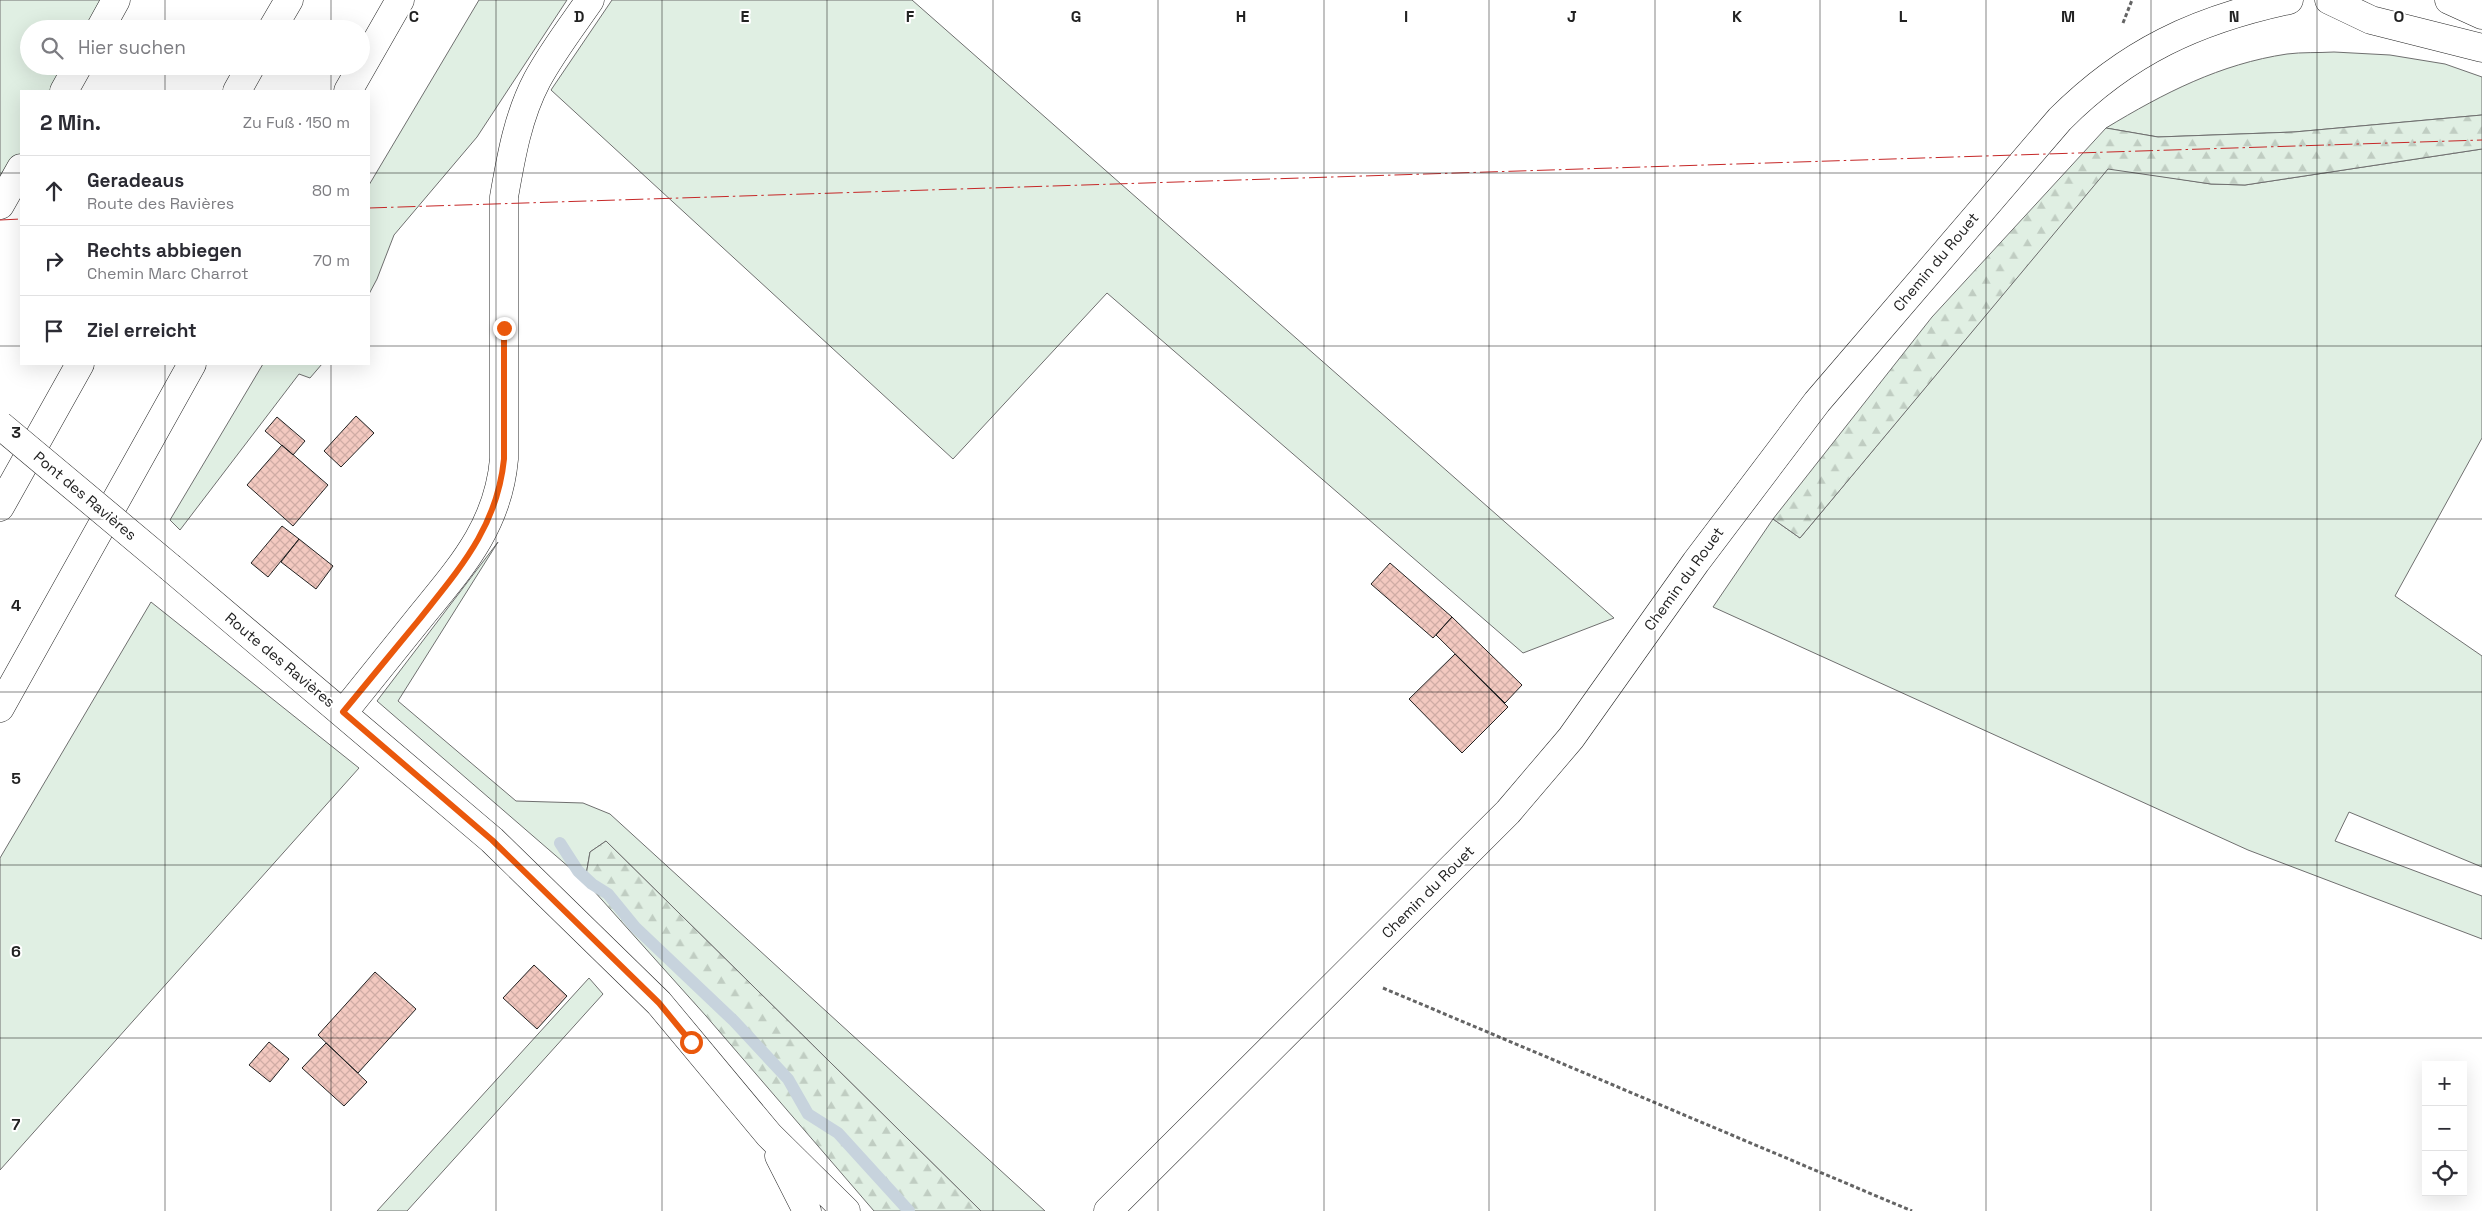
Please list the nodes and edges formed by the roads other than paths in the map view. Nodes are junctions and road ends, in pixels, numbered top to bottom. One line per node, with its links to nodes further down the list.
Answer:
1 (116, 0): 10 (main road)
2 (289, 0): 11 (main road)
3 (400, 0): 13 (main road)
4 (590, 0): 28 (main road)
5 (2288, 0): 8 (main road, Chemin du Rouet)
6 (2329, 0): 12 (main road)
7 (2449, 0): 9 (main road)
8 (2261, 3): 32 (main road, Chemin du Rouet)
9 (2482, 15)
10 (105, 20)
11 (277, 20)
12 (2482, 48)
13 (370, 52)
14 (73, 75): 17 (main road)
15 (246, 75): 18 (main road)
16 (357, 75): 19 (main road)
17 (65, 90)
18 (238, 90)
19 (349, 90)
20 (20, 170): 21 (main road)
21 (0, 205)
22 (79, 365): 25 (main road)
23 (191, 365): 27 (main road)
24 (0, 425): 26 (main road, Pont des Ravières, bridge)
25 (0, 507)
26 (171, 568): 28 (main road, Route des Ravières)
27 (0, 708)
28 (343, 712): 29 (main road, Route des Ravières)
29 (769, 1135): 30 (main road, Route des Ravières); 31 (main road, Route des Ravières)
30 (807, 1211)
31 (846, 1211)
32 (1108, 1211)

